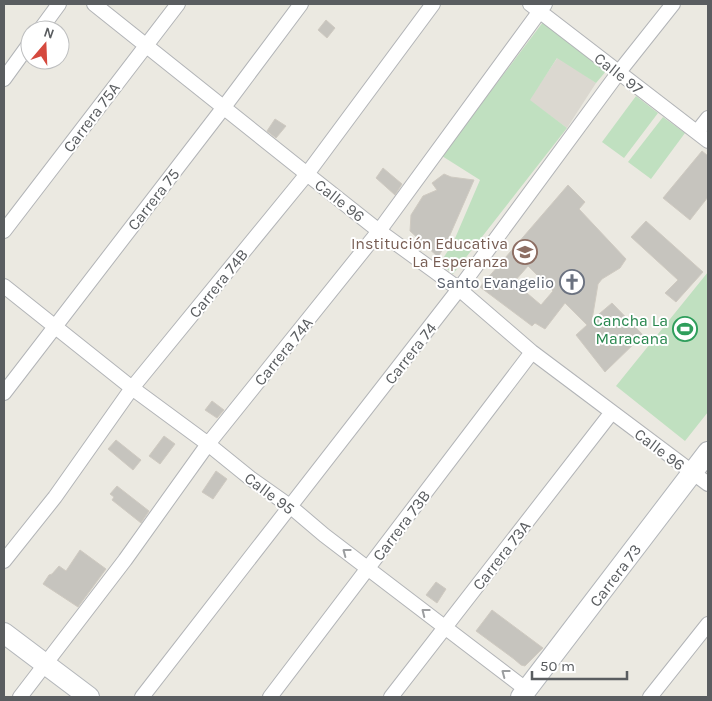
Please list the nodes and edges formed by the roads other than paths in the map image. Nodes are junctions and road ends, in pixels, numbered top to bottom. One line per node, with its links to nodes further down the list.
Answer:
1 (59, 4): 8 (street)
2 (94, 4): 9 (street, Calle 96)
3 (178, 4): 9 (street, Carrera 75A)
4 (301, 4): 13 (street, Carrera 75)
5 (433, 4): 17 (street, Carrera 74B)
6 (672, 4): 11 (street, Carrera 74)
7 (538, 6): 11 (street, Calle 97); 19 (street, Carrera 74A)
8 (47, 20)
9 (146, 45): 13 (street, Calle 96); 18 (street, Carrera 75A)
10 (20, 57): 12 (street)
11 (619, 72): 15 (street, Calle 97); 21 (street, Carrera 74)
12 (4, 79)
13 (224, 107): 17 (street, Calle 96); 22 (street, Carrera 75)
14 (708, 118): 15 (street)
15 (697, 132): 16 (street, Calle 97)
16 (708, 141)
17 (307, 174): 19 (street, Calle 96); 24 (street, Carrera 74B)
18 (4, 231)
19 (379, 231): 21 (street, Calle 96); 27 (street, Carrera 74A)
20 (4, 286): 22 (street, Calle 95)
21 (459, 289): 23 (street, Calle 96); 30 (street, Carrera 74)
22 (54, 328): 24 (street, Calle 95); 25 (street, Carrera 75)
23 (532, 352): 26 (street, Calle 96); 32 (street, Carrera 73B)
24 (132, 388): 27 (street, Calle 95); 31 (street, Carrera 74B)
25 (4, 393)
26 (612, 412): 29 (street, Calle 96); 34 (street, Carrera 73A)
27 (208, 444): 30 (street, Calle 95); 36 (street, Carrera 74A)
28 (708, 452): 29 (street, Carrera 73)
29 (700, 478): 37 (street, Carrera 73)
30 (291, 508): 32 (street, Calle 95, one-way to 30); 40 (street, Carrera 74)
31 (4, 561)
32 (368, 569): 34 (street, Calle 95, one-way to 32); 41 (street, Carrera 73B)
33 (708, 624): 43 (street)
34 (445, 628): 37 (street, Calle 95, one-way to 34); 42 (street, Carrera 73A)
35 (4, 633): 36 (street)
36 (45, 664): 38 (street, Carrera 74A); 39 (street)
37 (529, 695)
38 (20, 697)
39 (89, 697)
40 (142, 697)
41 (270, 697)
42 (391, 697)
43 (650, 697)

